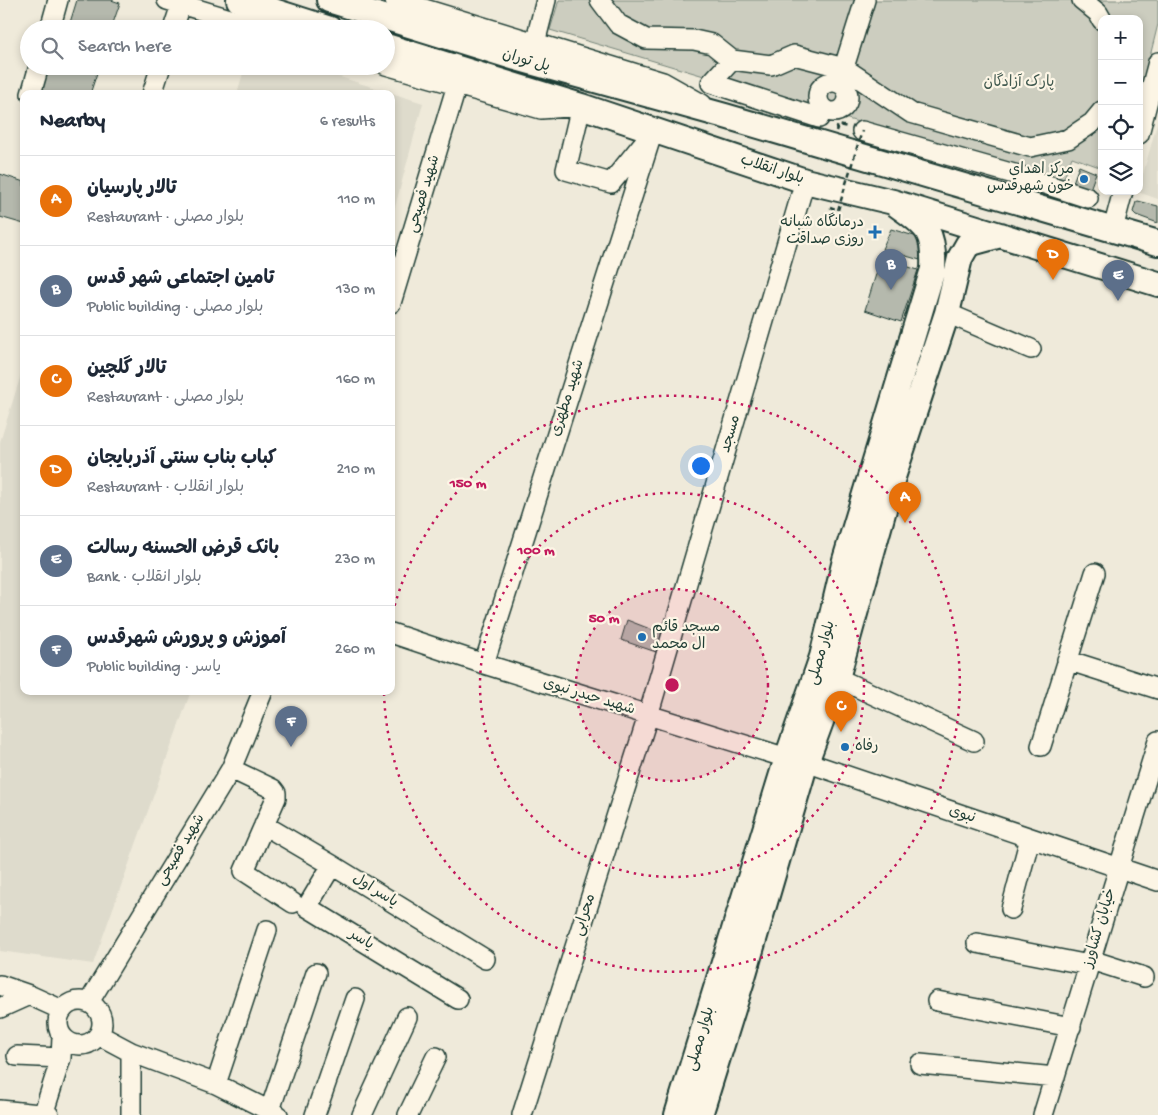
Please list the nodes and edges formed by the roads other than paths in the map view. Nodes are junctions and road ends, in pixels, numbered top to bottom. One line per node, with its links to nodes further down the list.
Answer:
1 (58, 0): 11 (street)
2 (239, 0): 14 (main road)
3 (330, 0): 15 (main road, پل توران)
4 (395, 0): 17 (street)
5 (546, 0): 17 (street)
6 (600, 0): 18 (street)
7 (865, 0): 25 (street)
8 (1082, 0): 10 (street)
9 (174, 3): 12 (street); 13 (street)
10 (1099, 15)
11 (52, 20)
12 (173, 20)
13 (232, 20)
14 (302, 20)
15 (394, 20)
16 (395, 20): 35 (main road, پل توران)
17 (535, 43): 35 (street)
18 (712, 44): 20 (street); 26 (street)
19 (395, 49): 31 (main road, پل توران)
20 (732, 60): 25 (street); 26 (street)
21 (1158, 62): 30 (street)
22 (395, 68): 27 (street, بلوار انقلاب)
23 (36, 75): 28 (street)
24 (158, 75): 29 (street)
25 (841, 76): 33 (street); 39 (street)
26 (711, 83): 33 (street)
27 (457, 85): 31 (street, بلوار انقلاب); 50 (street, شهید فصیحی)
28 (32, 90)
29 (153, 90)
30 (1145, 96): 32 (street)
31 (581, 106): 37 (main road, بلوار انقلاب); 37 (street)
32 (1143, 109)
33 (821, 112): 36 (street)
34 (1098, 115): 40 (street)
35 (725, 116): 46 (main road)
36 (838, 125)
37 (653, 131): 42 (main road, بلوار انقلاب); 56 (street, شهید مطهری)
38 (862, 131): 41 (street)
39 (1004, 140): 40 (street); 41 (street)
40 (1039, 146): 41 (street)
41 (1014, 174): 44 (street)
42 (805, 181): 45 (main road, بلوار انقلاب); 60 (street, مسجد)
43 (1122, 195): 46 (street)
44 (1088, 198)
45 (893, 202): 47 (main road, بلوار انقلاب); 64 (main road, بلوار مصلی)
46 (1113, 229): 48 (main road)
47 (1001, 234): 49 (main road, بلوار انقلاب); 51 (main road, بلوار مصلی)
48 (1158, 243)
49 (1158, 284)
50 (395, 290)
51 (947, 313): 52 (street); 57 (main road, بلوار مصلی)
52 (1031, 349)
53 (1095, 573): 55 (street)
54 (395, 634): 56 (street, شهید حیدر نبوی)
55 (1068, 660): 58 (street); 63 (street)
56 (484, 664): 60 (street, شهید حیدر نبوی)
57 (836, 678): 61 (street); 64 (main road, بلوار مصلی)
58 (1158, 689)
59 (261, 695): 65 (street, شهید فصیحی)
60 (648, 716): 64 (street, شهید حیدر نبوی); 106 (street, محرابی)
61 (974, 741)
62 (1158, 741): 69 (street, خیابان کشاورز)
63 (1041, 746)
64 (797, 760): 67 (street, نبوی); 107 (main road, بلوار مصلی); 108 (main road, بلوار مصلی)
65 (231, 769): 66 (street); 84 (street, شهید فصیحی)
66 (264, 825): 68 (street, یاسر اول); 71 (street)
67 (1030, 838): 69 (street, نبوی); 72 (street)
68 (332, 865): 75 (street, یاسر اول); 82 (street, یاسر)
69 (1118, 868): 70 (street, نبوی); 76 (street, خیابان کشاورز)
70 (1158, 880)
71 (293, 903)
72 (1011, 909)
73 (267, 930): 97 (street)
74 (977, 943): 76 (street)
75 (485, 960)
76 (1090, 962): 78 (street); 88 (street, خیابان کشاورز)
77 (316, 973): 99 (street)
78 (1144, 976)
79 (0, 985): 80 (street)
80 (29, 995): 85 (street); 86 (street)
81 (355, 999): 103 (street)
82 (458, 999)
83 (937, 1001): 88 (street)
84 (88, 1002): 86 (street); 89 (street)
85 (0, 1008)
86 (62, 1010): 90 (street)
87 (407, 1017): 104 (street)
88 (1071, 1027): 96 (street, خیابان کشاورز)
89 (99, 1035): 90 (street); 91 (street)
90 (62, 1037): 94 (street)
91 (131, 1052): 97 (street); 102 (street)
92 (17, 1056): 94 (street)
93 (436, 1057): 105 (street)
94 (61, 1058): 100 (street)
95 (920, 1064): 96 (street)
96 (1055, 1077): 109 (street, خیابان کشاورز)
97 (216, 1084): 99 (street)
98 (0, 1110): 100 (street)
99 (274, 1113)
100 (43, 1115): 101 (street)
101 (49, 1115)
102 (131, 1115)
103 (315, 1115)
104 (362, 1115)
105 (408, 1115)
106 (522, 1115)
107 (677, 1115)
108 (700, 1115)
109 (1043, 1115)

